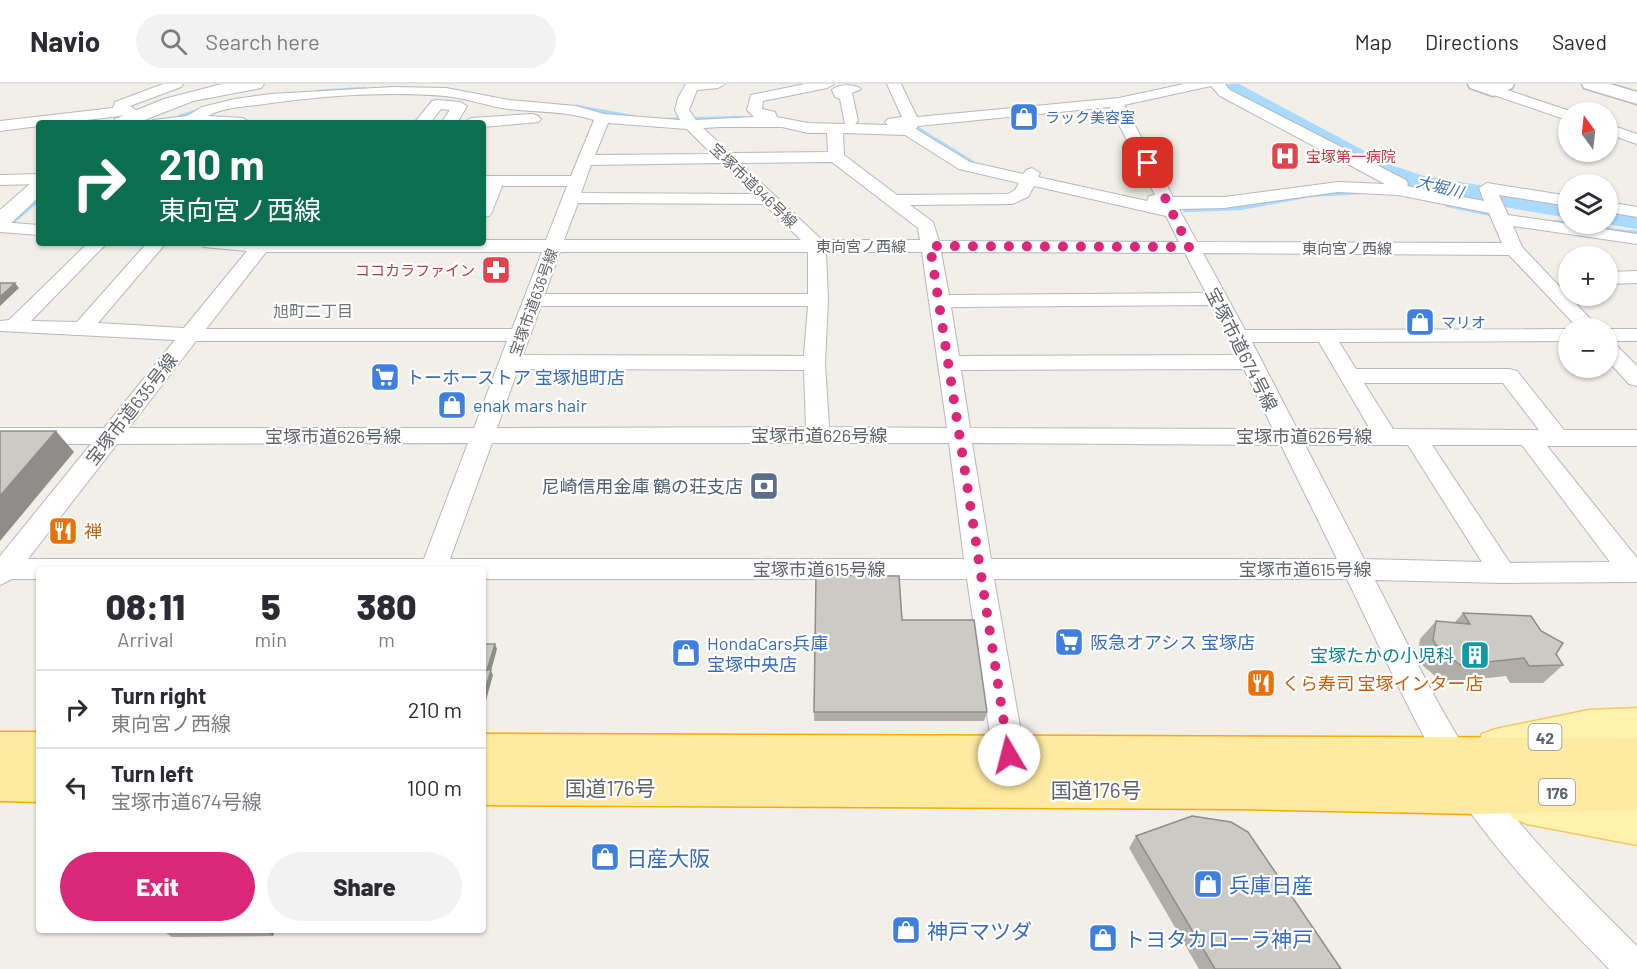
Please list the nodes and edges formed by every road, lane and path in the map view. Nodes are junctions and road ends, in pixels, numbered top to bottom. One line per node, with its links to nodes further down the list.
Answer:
1 (176, 84): 16 (street)
2 (255, 84): 17 (street)
3 (718, 84): 9 (street)
4 (827, 84): 18 (street)
5 (894, 84): 29 (street)
6 (1205, 84): 12 (street)
7 (1217, 84): 42 (street)
8 (1591, 84): 13 (main road)
9 (693, 85): 23 (street)
10 (1491, 86): 14 (street)
11 (854, 89): 27 (street)
12 (1113, 98): 29 (street); 48 (street, 宝塚市道674号線)
13 (1637, 98)
14 (1558, 112)
15 (597, 116): 20 (street); 23 (street); 25 (street); 34 (street, 宝塚市道636号線)
16 (124, 117): 17 (street); 19 (street)
17 (152, 118): 20 (street)
18 (770, 119): 23 (street); 27 (street)
19 (83, 120)
20 (191, 120)
21 (424, 120): 22 (street)
22 (452, 120)
23 (688, 121): 35 (street, 宝塚市道946号線)
24 (486, 122): 25 (street)
25 (491, 122): 30 (street)
26 (36, 123): 28 (street)
27 (843, 125): 29 (street); 33 (street)
28 (0, 126)
29 (910, 126): 36 (street)
30 (486, 132)
31 (1618, 132): 32 (street)
32 (1637, 139)
33 (836, 156): 35 (street); 45 (street)
34 (585, 159): 35 (street); 41 (street, 宝塚市道636号線)
35 (728, 159): 44 (street, 宝塚市道946号線)
36 (1030, 177): 45 (street); 48 (street)
37 (36, 179): 38 (street)
38 (0, 180)
39 (490, 181): 41 (street); 43 (street)
40 (36, 189): 51 (street)
41 (575, 189): 44 (street); 60 (street, 宝塚市道636号線)
42 (1423, 194): 47 (street); 48 (street)
43 (486, 199)
44 (767, 199): 58 (street, 宝塚市道946号線)
45 (892, 200): 59 (street)
46 (1558, 201): 47 (street)
47 (1494, 202): 53 (street); 62 (street)
48 (1171, 207): 61 (street, 宝塚市道674号線)
49 (1618, 209): 50 (street)
50 (1637, 212)
51 (1, 221): 52 (street)
52 (36, 229)
53 (1637, 238)
54 (486, 245): 60 (street, 東向宮ノ西線)
55 (95, 246): 72 (street)
56 (154, 246): 73 (street)
57 (260, 246): 74 (street, 宝塚市道635号線)
58 (817, 246): 59 (street, 東向宮ノ西線); 60 (street, 東向宮ノ西線); 69 (street)
59 (930, 246): 61 (street, 東向宮ノ西線); 70 (street)
60 (554, 247): 68 (street, 宝塚市道636号線)
61 (1189, 247): 62 (street, 東向宮ノ西線); 67 (street, 宝塚市道674号線)
62 (1514, 249): 64 (street)
63 (1637, 277): 66 (street)
64 (1541, 278): 65 (street); 71 (street)
65 (1558, 278)
66 (1618, 278)
67 (1218, 299): 70 (street); 79 (street, 宝塚市道674号線)
68 (533, 300): 69 (street); 75 (street, 宝塚市道636号線)
69 (818, 300): 84 (street)
70 (940, 301): 85 (street)
71 (1579, 318)
72 (7, 326): 73 (street)
73 (83, 328): 74 (street)
74 (189, 335): 75 (street); 92 (street, 宝塚市道635号線)
75 (519, 335): 82 (street, 宝塚市道636号線)
76 (1558, 335): 80 (street)
77 (1618, 335): 78 (street)
78 (1637, 335)
79 (1238, 336): 80 (street); 83 (street, 宝塚市道674号線)
80 (1326, 338): 86 (street)
81 (1618, 359): 87 (street)
82 (511, 362): 84 (street); 90 (street, 宝塚市道636号線)
83 (1250, 362): 85 (street); 91 (street, 宝塚市道674号線)
84 (814, 363): 88 (street)
85 (950, 363): 93 (street)
86 (1350, 376): 94 (street); 97 (street)
87 (1637, 379)
88 (818, 435): 90 (street, 宝塚市道626号線); 93 (street, 宝塚市道626号線)
89 (0, 436): 92 (street, 宝塚市道626号線)
90 (483, 436): 92 (street, 宝塚市道626号線); 99 (street, 宝塚市道636号線)
91 (1287, 436): 93 (street, 宝塚市道626号線); 94 (street, 宝塚市道626号線); 102 (street, 宝塚市道674号線)
92 (108, 437): 103 (street, 宝塚市道635号線)
93 (959, 437): 100 (street)
94 (1386, 437): 95 (street, 宝塚市道626号線)
95 (1415, 437): 96 (street, 宝塚市道626号線); 106 (street)
96 (1528, 437): 97 (street, 宝塚市道626号線); 105 (street)
97 (1558, 438): 98 (street, 宝塚市道626号線)
98 (1637, 438)
99 (435, 567)
100 (979, 568): 101 (street, 宝塚市道615号線); 102 (street, 宝塚市道615号線); 111 (street)
101 (486, 569)
102 (1357, 569): 106 (street, 宝塚市道615号線); 112 (street, 宝塚市道674号線)
103 (2, 571): 104 (street, 宝塚市道615号線)
104 (36, 571)
105 (1635, 572): 106 (street, 宝塚市道615号線)
106 (1503, 573)
107 (1637, 726): 112 (main road, 42)
108 (0, 750): 109 (highway)
109 (36, 750)
110 (486, 752): 111 (highway, 国道176号 / 176)
111 (1009, 755): 112 (highway, 国道176号 / 176)
112 (1453, 755): 113 (highway, 国道176号 / 176); 118 (street, 宝塚市道674号線)
113 (1637, 757)
114 (0, 782): 115 (highway)
115 (36, 783)
116 (486, 786): 118 (highway, 国道176号 / 176)
117 (1637, 790): 118 (highway, 国道176号 / 176)
118 (1477, 794): 119 (main road); 120 (street, 宝塚市道674号線)
119 (1637, 824)
120 (1634, 969)

